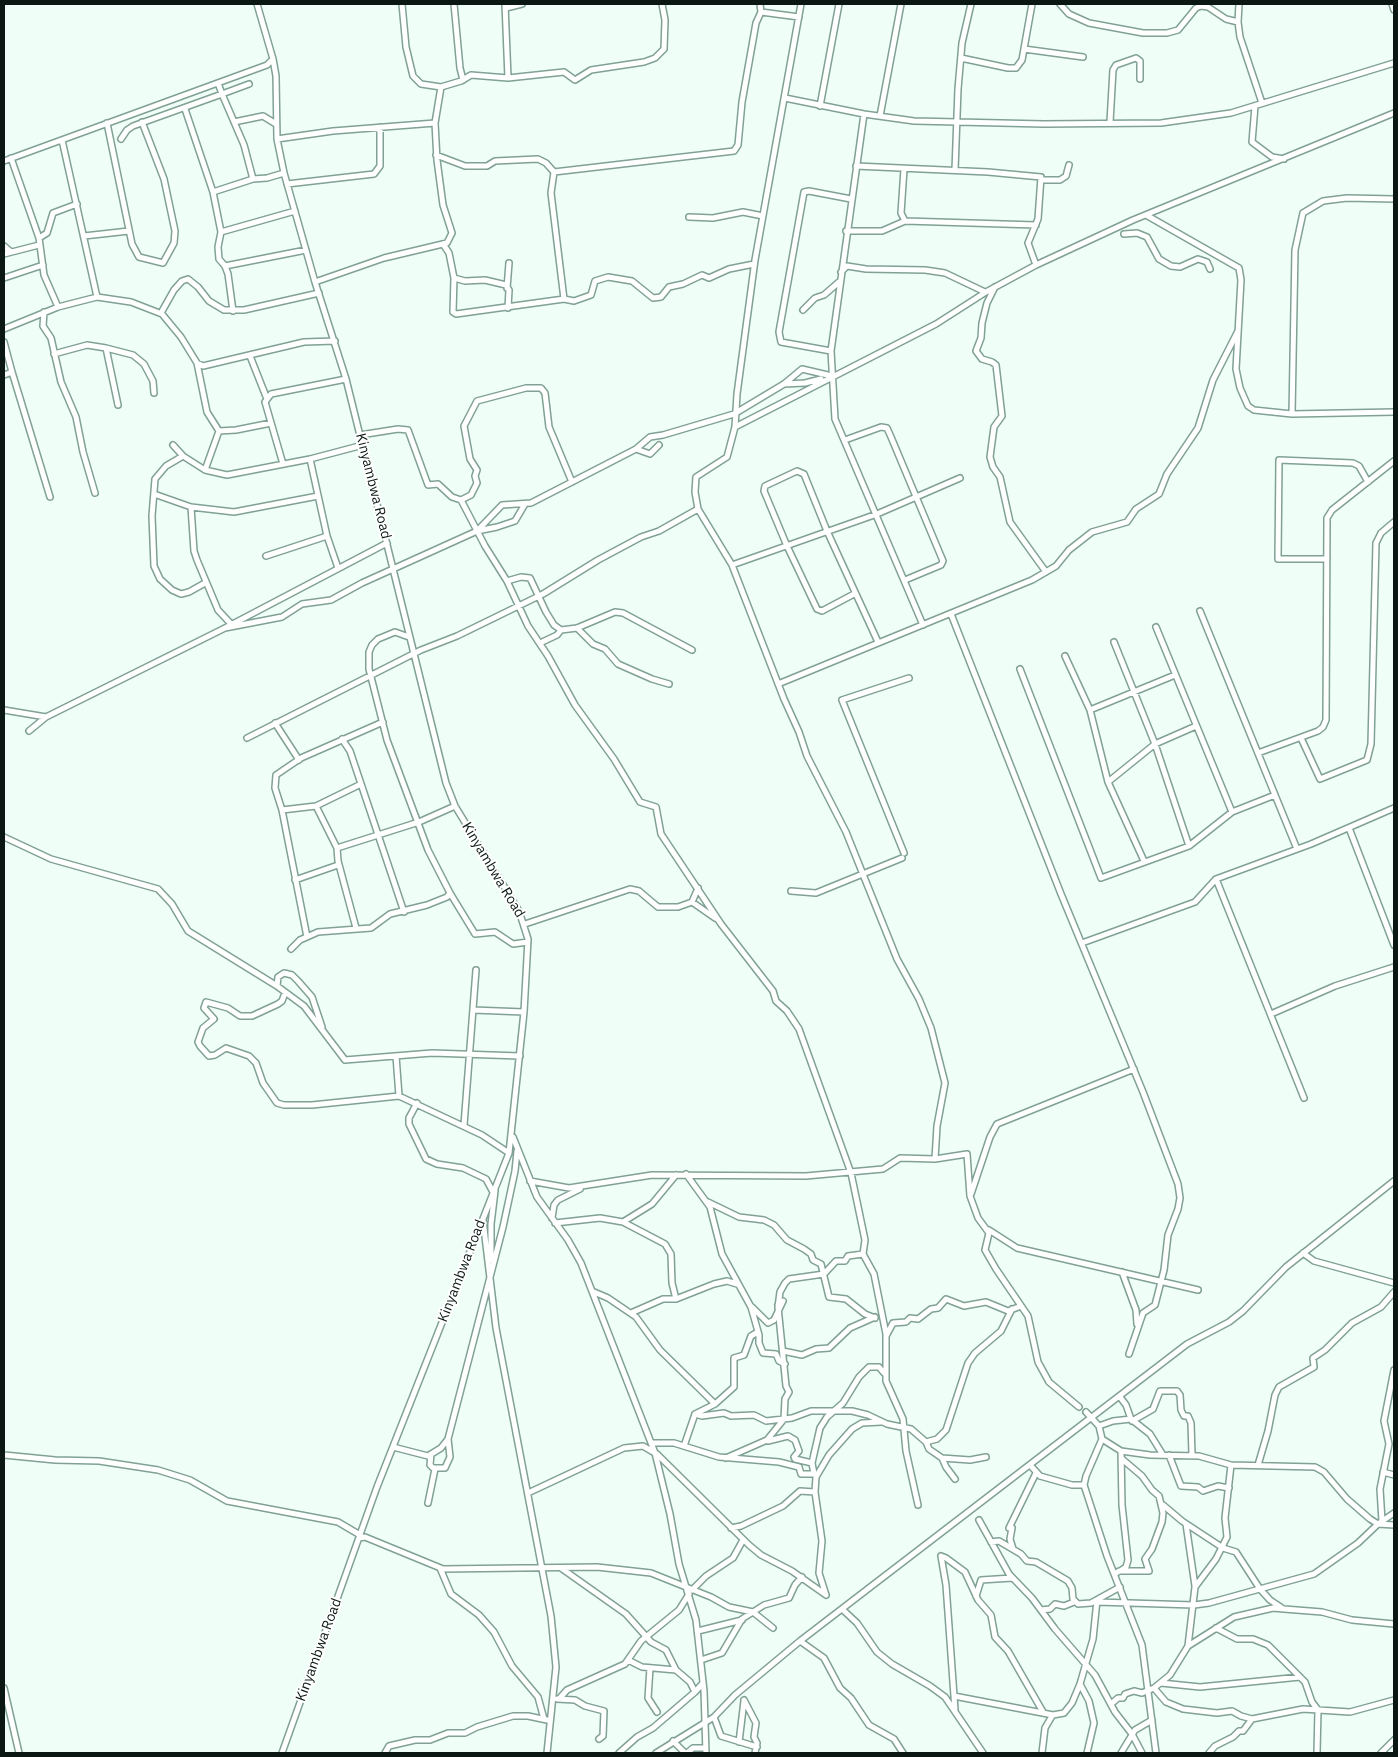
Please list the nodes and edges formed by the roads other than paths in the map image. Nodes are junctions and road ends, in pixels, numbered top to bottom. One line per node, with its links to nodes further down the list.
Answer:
1 (257, 4): 23 (street, Kinyambwa Road)
2 (402, 4): 30 (street)
3 (454, 4): 27 (street)
4 (522, 4): 15 (street)
5 (662, 4): 25 (street)
6 (760, 4): 17 (street)
7 (801, 4): 18 (street)
8 (839, 4): 34 (street)
9 (901, 4): 39 (street)
10 (971, 4): 22 (street)
11 (1032, 4): 20 (street)
12 (1060, 4): 19 (street)
13 (1239, 4): 19 (street)
14 (1392, 4): 16 (street)
15 (505, 6): 25 (street)
16 (1394, 10)
17 (761, 12): 18 (street); 59 (street)
18 (799, 17): 32 (street)
19 (1238, 22): 33 (street)
20 (1024, 49): 21 (street); 22 (street)
21 (1083, 57)
22 (961, 58): 42 (street)
23 (273, 59): 28 (street); 46 (street, Kinyambwa Road)
24 (1394, 63): 33 (street)
25 (508, 78): 27 (street)
26 (1140, 79): 43 (street)
27 (464, 80): 30 (street)
28 (218, 83): 31 (street); 45 (street)
29 (249, 84): 31 (street)
30 (441, 87): 44 (street)
31 (222, 94): 36 (street); 41 (street)
32 (785, 98): 34 (street); 70 (street)
33 (1262, 104): 35 (street)
34 (820, 106): 38 (street)
35 (1256, 106): 43 (street); 53 (street)
36 (185, 109): 40 (street); 64 (street)
37 (1394, 113): 53 (street)
38 (864, 114): 39 (street); 56 (street)
39 (880, 116): 42 (street)
40 (142, 122): 50 (street); 74 (street)
41 (234, 122): 46 (street); 61 (street)
42 (957, 122): 43 (street); 58 (street)
43 (1110, 122)
44 (435, 123): 47 (street); 51 (street)
45 (107, 124): 49 (street); 74 (street)
46 (276, 124): 48 (street, Kinyambwa Road)
47 (380, 127): 48 (street); 63 (street)
48 (277, 139): 60 (street, Kinyambwa Road)
49 (62, 140): 52 (street); 67 (street)
50 (121, 140)
51 (436, 155): 59 (street); 80 (street)
52 (12, 158): 54 (street); 79 (street)
53 (1285, 159): 69 (street)
54 (4, 161)
55 (1069, 165): 62 (street)
56 (856, 166): 57 (street); 65 (street)
57 (904, 169): 58 (street); 72 (street)
58 (955, 170): 62 (street)
59 (554, 172): 102 (street)
60 (284, 173): 61 (street); 63 (street, Kinyambwa Road)
61 (254, 179): 64 (street)
62 (1041, 180): 73 (street)
63 (287, 184): 68 (street, Kinyambwa Road)
64 (213, 192): 76 (street)
65 (851, 199): 75 (street); 114 (street)
66 (1394, 199): 128 (street)
67 (77, 204): 78 (street); 79 (street)
68 (295, 211): 76 (street); 83 (street, Kinyambwa Road)
69 (1146, 215): 89 (street); 110 (street)
70 (763, 216): 71 (street); 87 (street)
71 (688, 217)
72 (905, 221): 73 (street); 75 (street)
73 (1036, 225): 89 (street)
74 (129, 231): 78 (street)
75 (846, 231): 92 (street)
76 (221, 232): 90 (street)
77 (1124, 234): 91 (street)
78 (84, 236): 101 (street)
79 (39, 238): 81 (street)
80 (443, 244): 94 (street); 95 (street)
81 (39, 245): 84 (street); 88 (street)
82 (4, 246): 84 (street)
83 (306, 250): 90 (street); 95 (street, Kinyambwa Road)
84 (11, 252): 85 (street)
85 (4, 254)
86 (510, 264): 98 (street)
87 (754, 264): 102 (street); 127 (street)
88 (43, 265): 93 (street); 103 (street)
89 (1036, 265): 97 (street)
90 (224, 266): 106 (street)
91 (1210, 269)
92 (840, 274): 96 (street); 99 (street)
93 (4, 278)
94 (454, 278): 98 (street); 104 (street)
95 (315, 282): 100 (street, Kinyambwa Road)
96 (839, 282): 105 (street); 114 (street)
97 (996, 286): 99 (street); 167 (street)
98 (507, 288): 104 (street)
99 (985, 292): 120 (street)
100 (319, 293): 106 (street); 111 (street, Kinyambwa Road)
101 (97, 296): 103 (street); 108 (street)
102 (564, 300): 104 (street)
103 (58, 307): 107 (street)
104 (508, 308)
105 (803, 310)
106 (233, 311): 108 (street)
107 (44, 312): 109 (street); 115 (street)
108 (161, 313): 117 (street)
109 (4, 329)
110 (1238, 330): 128 (street); 167 (street)
111 (335, 341): 116 (street); 121 (street, Kinyambwa Road)
112 (4, 342): 118 (street)
113 (106, 348): 115 (street); 123 (street); 125 (street)
114 (831, 351): 120 (street)
115 (54, 354): 146 (street)
116 (250, 356): 117 (street); 124 (street)
117 (197, 363): 131 (street)
118 (12, 372): 119 (street); 150 (street)
119 (4, 375)
120 (832, 376): 122 (street); 122 (street); 130 (street); 133 (street)
121 (346, 379): 124 (street); 132 (street, Kinyambwa Road)
122 (784, 384): 127 (street)
123 (154, 393)
124 (267, 399): 129 (street)
125 (118, 405)
126 (1394, 412): 128 (street)
127 (734, 414): 130 (street); 137 (street)
128 (1292, 414)
129 (271, 423): 131 (street); 141 (street)
130 (735, 427): 154 (street)
131 (219, 431): 142 (street)
132 (360, 434): 135 (street, Kinyambwa Road); 151 (street)
133 (845, 440): 149 (street); 155 (street)
134 (173, 445): 138 (street)
135 (363, 445): 139 (street); 160 (street, Kinyambwa Road)
136 (659, 445): 137 (street)
137 (636, 449): 144 (street)
138 (183, 456): 142 (street); 147 (street)
139 (310, 459): 141 (street); 148 (street)
140 (1394, 461): 145 (street)
141 (283, 464): 142 (street)
142 (205, 470)
143 (960, 478): 149 (street)
144 (572, 482): 151 (street); 152 (street)
145 (1368, 482): 163 (street); 163 (street)
146 (94, 492)
147 (154, 494): 153 (street); 170 (street)
148 (318, 496): 153 (street); 159 (street)
149 (916, 496): 155 (street); 168 (street)
150 (50, 497)
151 (461, 500): 157 (street)
152 (525, 504): 157 (street); 157 (street)
153 (191, 507): 170 (street)
154 (698, 509): 164 (street); 172 (street)
155 (877, 514): 158 (street); 168 (street)
156 (1394, 522): 204 (street)
157 (477, 531): 166 (street); 169 (street)
158 (827, 531): 161 (street); 161 (street); 171 (street)
159 (327, 536): 162 (street); 165 (street)
160 (387, 543): 165 (street); 166 (street, Kinyambwa Road)
161 (787, 546): 164 (street); 171 (street)
162 (266, 556)
163 (1327, 559): 204 (street)
164 (732, 565): 194 (street)
165 (338, 568): 176 (street)
166 (392, 569): 179 (street); 182 (street, Kinyambwa Road)
167 (1046, 572): 175 (street)
168 (905, 580): 177 (street)
169 (507, 581): 172 (street); 173 (street)
170 (205, 582): 176 (street)
171 (854, 594): 183 (street)
172 (539, 596): 173 (street); 181 (street)
173 (518, 606): 185 (street); 187 (street)
174 (1200, 611): 207 (street)
175 (951, 614): 177 (street); 239 (street)
176 (232, 625): 179 (street)
177 (923, 625): 183 (street)
178 (1156, 627): 190 (street)
179 (225, 628): 198 (street)
180 (577, 628): 181 (street); 186 (street); 193 (street)
181 (561, 630): 185 (street)
182 (409, 637): 187 (street, Kinyambwa Road); 191 (street)
183 (878, 642): 194 (street)
184 (1114, 642): 195 (street)
185 (540, 643): 229 (street)
186 (692, 650)
187 (413, 655): 191 (street); 213 (street, Kinyambwa Road)
188 (1064, 656): 197 (street)
189 (1020, 669): 224 (street)
190 (1175, 675): 195 (street); 201 (street)
191 (370, 677): 199 (street); 200 (street)
192 (908, 678): 226 (street)
193 (669, 684)
194 (778, 684): 226 (street)
195 (1134, 692): 197 (street); 206 (street)
196 (4, 710): 198 (street)
197 (1090, 710): 209 (street)
198 (46, 716): 202 (street)
199 (383, 722): 205 (street); 217 (street)
200 (276, 723): 203 (street); 208 (street)
201 (1196, 726): 206 (street); 216 (street)
202 (29, 731)
203 (247, 738)
204 (1301, 738): 207 (street)
205 (342, 739): 208 (street); 210 (street)
206 (1155, 744): 209 (street); 221 (street)
207 (1258, 753): 211 (street)
208 (299, 760): 215 (street)
209 (1108, 782): 224 (street)
210 (360, 785): 212 (street); 220 (street)
211 (1275, 795): 216 (street); 223 (street)
212 (316, 806): 215 (street); 222 (street)
213 (455, 806): 217 (street); 235 (street, Kinyambwa Road)
214 (1394, 808): 218 (street)
215 (282, 810): 227 (street)
216 (1232, 812): 221 (street)
217 (419, 822): 220 (street); 231 (street)
218 (1349, 828): 223 (street); 240 (street)
219 (4, 837): 244 (street)
220 (377, 837): 222 (street); 233 (street)
221 (1189, 846): 224 (street)
222 (337, 848): 236 (street)
223 (1297, 849): 228 (street)
224 (1144, 861)
225 (338, 865): 227 (street)
226 (863, 874): 230 (street); 261 (street)
227 (294, 880): 237 (street)
228 (1216, 880): 239 (street); 248 (street)
229 (698, 888): 232 (street); 234 (street)
230 (791, 891)
231 (450, 893): 233 (street); 238 (street)
232 (692, 902): 234 (street); 235 (street)
233 (404, 912): 236 (street)
234 (719, 921): 262 (street)
235 (525, 924): 238 (street, Kinyambwa Road)
236 (356, 928): 237 (street)
237 (307, 938): 241 (street)
238 (528, 942): 247 (street, Kinyambwa Road)
239 (1082, 944): 253 (street)
240 (1394, 945)
241 (291, 949)
242 (1394, 967): 248 (street)
243 (476, 970): 246 (street)
244 (277, 986): 245 (street); 249 (street)
245 (285, 993): 249 (street); 254 (street)
246 (473, 1010): 247 (street); 250 (street)
247 (524, 1012): 252 (street, Kinyambwa Road)
248 (1271, 1014): 255 (street)
249 (323, 1030): 251 (street)
250 (470, 1053): 251 (street); 252 (street); 257 (street)
251 (396, 1056): 254 (street)
252 (520, 1056): 258 (street, Kinyambwa Road)
253 (1134, 1069): 269 (street); 280 (street)
254 (399, 1096): 256 (street)
255 (1304, 1098)
256 (417, 1103): 257 (street); 268 (street)
257 (464, 1126): 260 (street)
258 (512, 1135): 259 (street); 260 (street, Kinyambwa Road)
259 (517, 1148): 265 (street); 277 (street)
260 (509, 1153): 268 (street, Kinyambwa Road)
261 (935, 1159): 262 (street); 269 (street)
262 (850, 1173): 263 (street); 276 (street)
263 (686, 1174): 264 (street); 270 (street)
264 (676, 1175): 267 (street); 273 (street)
265 (530, 1181): 267 (street); 272 (street)
266 (1394, 1181): 275 (street)
267 (583, 1187): 272 (street)
268 (494, 1190): 271 (street, Kinyambwa Road); 277 (street)
269 (970, 1196): 274 (street)
270 (708, 1202): 279 (street); 282 (street)
271 (482, 1218): 277 (street); 319 (street, Kinyambwa Road)
272 (553, 1220): 273 (street); 284 (street)
273 (622, 1222): 286 (street)
274 (989, 1230): 278 (street); 288 (street)
275 (1303, 1253): 281 (street); 302 (street)
276 (864, 1254): 279 (street); 292 (street)
277 (490, 1271): 314 (street); 343 (street)
278 (1122, 1272): 280 (street); 294 (street)
279 (824, 1274): 289 (street); 293 (street)
280 (1160, 1282): 283 (street); 294 (street)
281 (1394, 1283)
282 (736, 1284): 286 (street); 287 (street)
283 (1198, 1290)
284 (594, 1292): 291 (street); 320 (street)
285 (1394, 1292): 332 (street)
286 (676, 1299): 291 (street)
287 (748, 1301): 289 (street); 295 (street)
288 (1021, 1306): 290 (street); 304 (street)
289 (778, 1307): 297 (street)
290 (1012, 1309): 296 (street); 317 (street)
291 (631, 1313): 303 (street)
292 (881, 1315): 293 (street); 296 (street)
293 (875, 1318): 297 (street)
294 (1137, 1330): 298 (street)
295 (758, 1332): 299 (street); 303 (street)
296 (886, 1336): 301 (street)
297 (783, 1351): 299 (street)
298 (1129, 1354)
299 (785, 1364): 309 (street)
300 (1394, 1370): 335 (street)
301 (885, 1374): 305 (street); 313 (street)
302 (1120, 1396): 308 (street); 310 (street)
303 (715, 1404): 307 (street)
304 (1079, 1407)
305 (835, 1410): 309 (street); 311 (street); 330 (street)
306 (1086, 1412): 308 (street)
307 (695, 1414): 309 (street); 318 (street)
308 (1093, 1418): 312 (street); 333 (street)
309 (784, 1420): 316 (street)
310 (1132, 1420): 312 (street); 323 (street); 324 (street)
311 (881, 1422): 313 (street); 337 (street)
312 (1099, 1426): 315 (street)
313 (905, 1428): 317 (street); 345 (street)
314 (448, 1439): 322 (street); 334 (street)
315 (1102, 1439): 321 (street); 340 (street)
316 (764, 1442): 327 (street); 330 (street)
317 (926, 1442): 328 (street)
318 (684, 1446): 320 (street); 327 (street)
319 (393, 1447): 322 (street); 353 (street, Kinyambwa Road)
320 (653, 1448): 343 (street); 352 (street); 367 (street)
321 (1122, 1451): 323 (street); 329 (street)
322 (431, 1454): 334 (street)
323 (1166, 1455): 324 (street); 341 (street)
324 (1192, 1455): 331 (street)
325 (4, 1456): 353 (street)
326 (986, 1457): 328 (street)
327 (726, 1458): 337 (street)
328 (942, 1458): 339 (street)
329 (1122, 1459): 346 (street); 361 (street)
330 (812, 1463): 337 (street)
331 (1231, 1465): 332 (street); 341 (street)
332 (1258, 1465): 349 (street)
333 (1030, 1466): 336 (street); 373 (street)
334 (436, 1469): 344 (street)
335 (1383, 1472): 338 (street); 349 (street)
336 (1036, 1473): 340 (street); 357 (street)
337 (815, 1474): 342 (street)
338 (1394, 1475)
339 (955, 1479)
340 (1084, 1485): 361 (street)
341 (1229, 1488): 356 (street)
342 (815, 1492): 352 (street); 362 (street)
343 (528, 1493): 359 (street)
344 (428, 1503)
345 (918, 1505)
346 (1163, 1505): 350 (street); 361 (street)
347 (1394, 1513): 349 (street)
348 (978, 1520): 355 (street)
349 (1380, 1522): 351 (street); 366 (street)
350 (1186, 1524): 356 (street); 365 (street)
351 (1394, 1524)
352 (731, 1528): 354 (street)
353 (360, 1536): 358 (street); 421 (street, Kinyambwa Road)
354 (743, 1540): 362 (street); 367 (street)
355 (991, 1542): 357 (street); 363 (street)
356 (1223, 1548): 365 (street); 366 (street)
357 (1013, 1550): 370 (street)
358 (440, 1568): 359 (street); 408 (street)
359 (542, 1568): 360 (street); 398 (street)
360 (561, 1568): 367 (street); 382 (street)
361 (1117, 1572): 364 (street)
362 (802, 1577): 376 (street)
363 (1012, 1578): 368 (street); 375 (street)
364 (1120, 1587): 369 (street); 371 (street)
365 (1196, 1587): 372 (street)
366 (1260, 1589): 372 (street); 374 (street)
367 (690, 1591): 376 (street); 381 (street); 382 (street)
368 (976, 1596): 397 (street); 404 (street)
369 (1097, 1601): 370 (street); 371 (street); 387 (street)
370 (1074, 1602): 375 (street)
371 (1127, 1602): 372 (street); 395 (street)
372 (1194, 1605): 384 (street)
373 (842, 1609): 383 (street); 405 (street)
374 (1284, 1609): 378 (street); 380 (street)
375 (1041, 1610): 387 (street)
376 (752, 1612): 377 (street); 379 (street)
377 (742, 1620): 381 (street); 386 (street)
378 (1394, 1624)
379 (773, 1628)
380 (1216, 1628): 384 (street); 390 (street)
381 (698, 1631): 386 (street)
382 (646, 1637): 385 (street); 389 (street)
383 (800, 1642): 407 (street); 428 (street)
384 (1188, 1646): 392 (street)
385 (628, 1660): 388 (street); 399 (street)
386 (701, 1660): 391 (street)
387 (1086, 1665): 393 (street); 401 (street)
388 (650, 1668): 389 (street); 403 (street)
389 (676, 1670): 396 (street)
390 (1300, 1677): 392 (street); 402 (street)
391 (703, 1683): 396 (street); 412 (street)
392 (1161, 1683): 395 (street)
393 (1080, 1684): 404 (street); 431 (street)
394 (4, 1688): 420 (street)
395 (1152, 1689): 401 (street); 409 (street); 410 (street)
396 (695, 1692): 424 (street)
397 (954, 1696): 404 (street); 405 (street)
398 (552, 1699): 399 (street); 411 (street)
399 (559, 1699): 414 (street)
400 (1394, 1700): 402 (street)
401 (1111, 1704): 413 (street)
402 (1318, 1710): 409 (street); 436 (street)
403 (657, 1712)
404 (1043, 1712)
405 (956, 1713): 429 (street)
406 (1052, 1716): 430 (street)
407 (714, 1717): 412 (street); 417 (street)
408 (544, 1719): 411 (street); 422 (street)
409 (1252, 1719): 435 (street)
410 (1152, 1720): 413 (street); 434 (street)
411 (550, 1721): 423 (street)
412 (704, 1722): 416 (street); 419 (street)
413 (1132, 1734): 432 (street); 433 (street)
414 (599, 1739)
415 (1394, 1740): 437 (street)
416 (673, 1741): 425 (street); 426 (street)
417 (739, 1742): 418 (street); 418 (street)
418 (757, 1747): 427 (street)
419 (705, 1750): 426 (street)
420 (19, 1753)
421 (282, 1753)
422 (384, 1753)
423 (547, 1753)
424 (619, 1753)
425 (656, 1753)
426 (686, 1753)
427 (755, 1753)
428 (903, 1753)
429 (983, 1753)
430 (1042, 1753)
431 (1087, 1753)
432 (1121, 1753)
433 (1142, 1753)
434 (1156, 1753)
435 (1209, 1753)
436 (1318, 1753)
437 (1381, 1753)

